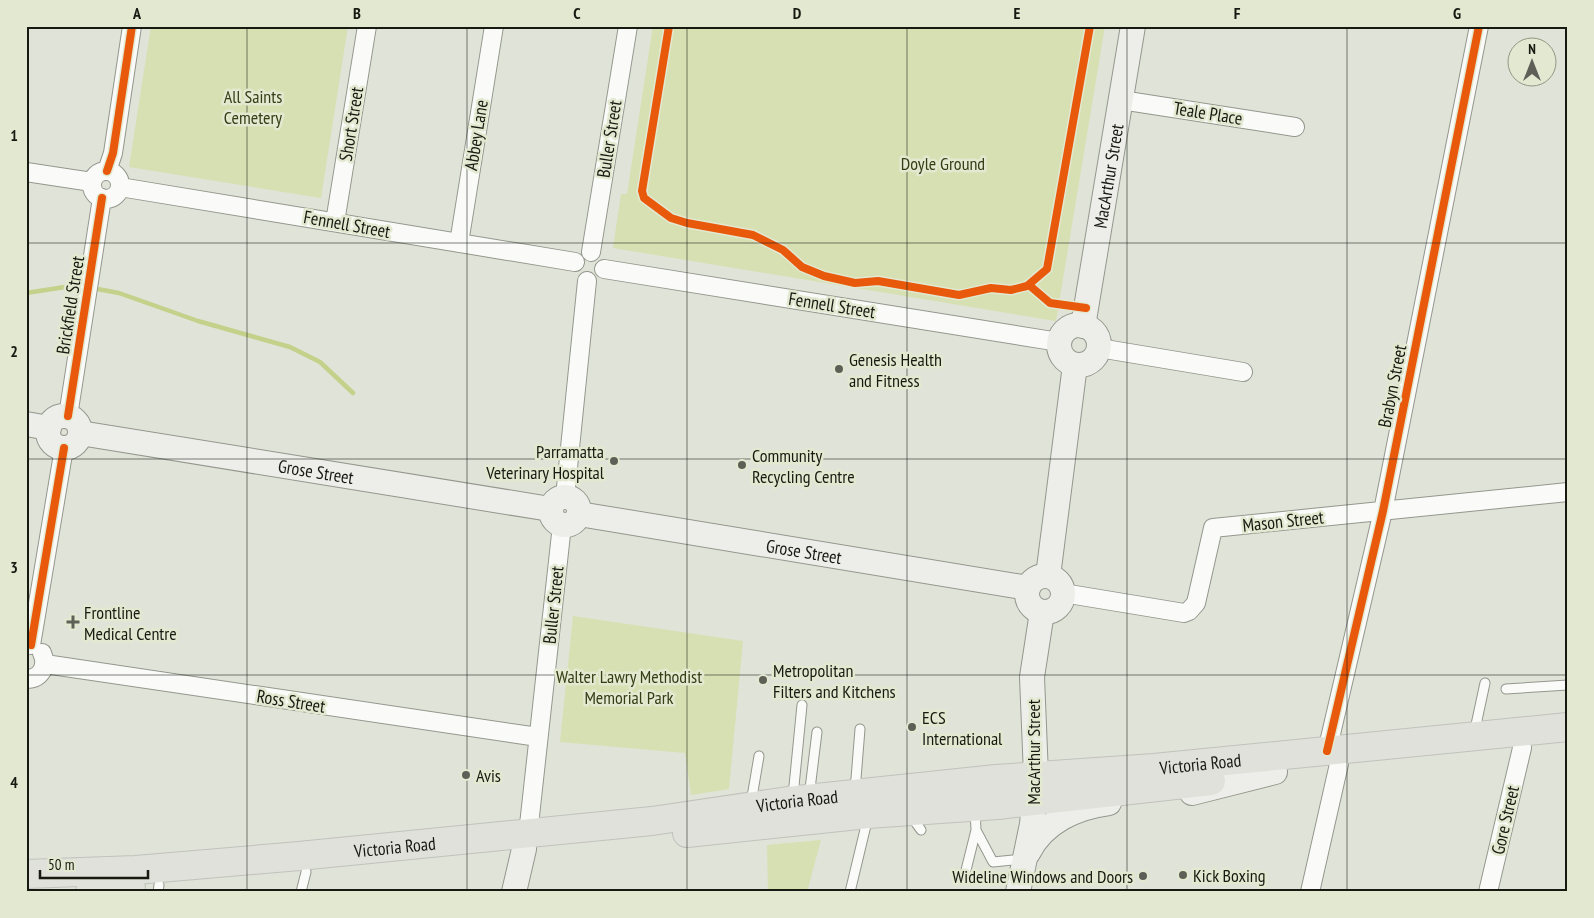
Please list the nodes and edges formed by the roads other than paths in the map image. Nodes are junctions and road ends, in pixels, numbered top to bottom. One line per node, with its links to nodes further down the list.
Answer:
1 (132, 26): 9 (street)
2 (367, 26): 14 (street, Short Street)
3 (494, 26): 15 (street, Abbey Lane)
4 (628, 26): 16 (street, Buller Street)
5 (1133, 26): 7 (street, MacArthur Street)
6 (1480, 26): 28 (street, Brabyn Street)
7 (1121, 100): 8 (street, Teale Place); 20 (street, MacArthur Street)
8 (1295, 127)
9 (107, 171): 11 (street); 12 (street)
10 (26, 172): 11 (street)
11 (92, 182): 13 (street)
12 (120, 187): 13 (street); 14 (street, Fennell Street)
13 (102, 198): 25 (street, Brickfield Street)
14 (335, 222): 15 (street, Fennell Street)
15 (459, 243): 17 (street, Fennell Street)
16 (591, 252): 17 (street); 18 (street)
17 (575, 262): 19 (street)
18 (604, 268): 19 (street); 21 (street, Fennell Street)
19 (587, 281): 27 (street, Buller Street)
20 (1083, 326): 21 (street); 22 (street)
21 (1059, 342): 23 (street)
22 (1099, 348): 23 (street); 24 (street)
23 (1075, 365): 29 (street)
24 (1243, 372)
25 (57, 430): 27 (street, Grose Street); 33 (street, Brickfield Street)
26 (1568, 492): 28 (street, Mason Street)
27 (564, 511): 30 (street, Grose Street); 43 (street, Buller Street)
28 (1383, 511): 31 (street, Mason Street); 48 (street, Brabyn Street)
29 (1048, 576): 30 (street); 31 (street)
30 (1028, 588): 32 (street)
31 (1063, 594): 32 (street)
32 (1042, 612): 50 (street, MacArthur Street)
33 (29, 645): 34 (street)
34 (45, 664): 35 (street); 43 (street, Ross Street)
35 (26, 678)
36 (1485, 683): 44 (lane)
37 (1568, 685): 38 (lane)
38 (1506, 689)
39 (802, 705): 51 (lane)
40 (1568, 727): 44 (main road, Victoria Road)
41 (860, 729): 52 (lane)
42 (817, 732): 51 (lane)
43 (538, 737): 55 (street, Buller Street)
44 (1473, 737): 48 (main road, Victoria Road)
45 (1568, 743): 46 (main road, Victoria Road)
46 (1522, 748): 48 (main road, Victoria Road); 66 (street, Gore Street)
47 (759, 756): 53 (lane)
48 (1333, 758): 49 (main road, Victoria Road); 50 (main road, Victoria Road); 65 (street, Brabyn Street)
49 (1275, 772): 50 (main road, Victoria Road); 56 (street)
50 (1035, 788): 52 (main road, Victoria Road); 54 (main road, Victoria Road); 56 (street, MacArthur Street)
51 (801, 799): 52 (main road, Victoria Road); 53 (main road, Victoria Road)
52 (862, 804): 54 (main road, Victoria Road); 55 (main road, Victoria Road); 63 (lane)
53 (751, 806): 55 (main road, Victoria Road)
54 (975, 819): 56 (lane); 58 (lane)
55 (526, 842): 57 (main road, Victoria Road); 59 (main road, Victoria Road); 62 (street)
56 (1025, 859): 64 (street, MacArthur Street)
57 (26, 874)
58 (964, 878)
59 (304, 882): 60 (main road, Victoria Road)
60 (159, 889): 61 (main road, Victoria Road)
61 (90, 892)
62 (514, 892)
63 (850, 892)
64 (1018, 892)
65 (1310, 892)
66 (1488, 892)

